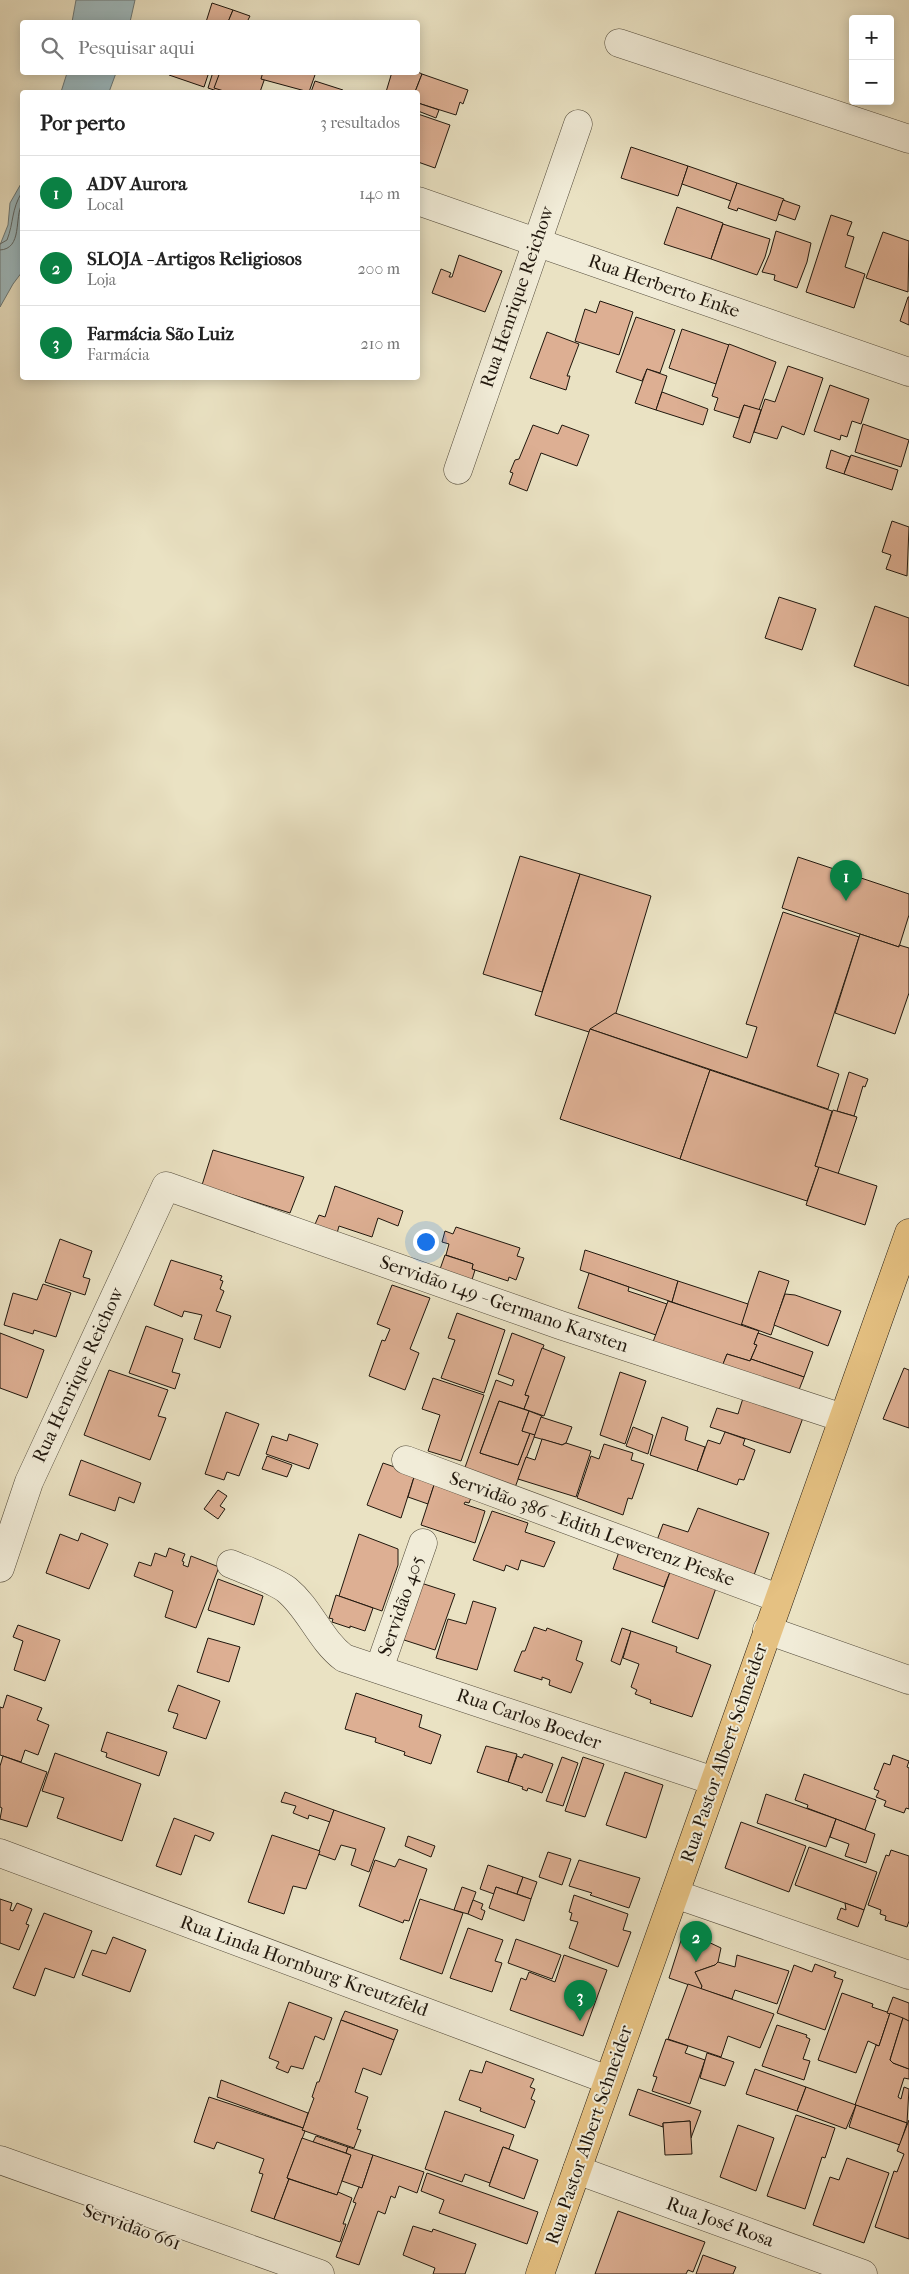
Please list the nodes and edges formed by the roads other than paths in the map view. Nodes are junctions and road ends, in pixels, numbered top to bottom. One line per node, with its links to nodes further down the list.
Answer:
1 (619, 43): 3 (street)
2 (578, 124): 5 (street, Rua Henrique Reichow)
3 (909, 139)
4 (420, 202): 5 (street, Rua Herberto Enke)
5 (536, 241): 6 (street, Rua Herberto Enke); 7 (street, Rua Henrique Reichow)
6 (909, 372)
7 (458, 470)
8 (166, 1186): 10 (street, Servidão 149 - Germano Karsten); 14 (street, Rua Henrique Reichow)
9 (909, 1233): 10 (main road, Rua Pastor Albert Schneider)
10 (843, 1418): 15 (main road, Rua Pastor Albert Schneider)
11 (406, 1460): 15 (street, Servidão 386 - Edith Lewerenz Pieske)
12 (423, 1543): 17 (street, Servidão 405)
13 (230, 1564): 17 (street, Rua Carlos Boeder)
14 (0, 1568)
15 (778, 1598): 16 (main road, Rua Pastor Albert Schneider)
16 (767, 1630): 18 (street); 19 (main road, Rua Pastor Albert Schneider)
17 (379, 1669): 19 (street, Rua Carlos Boeder)
18 (909, 1680)
19 (714, 1781): 21 (main road, Rua Pastor Albert Schneider)
20 (0, 1853): 23 (street, Rua Linda Hornburg Kreutzfeld)
21 (675, 1894): 22 (street); 23 (main road, Rua Pastor Albert Schneider)
22 (909, 1975)
23 (608, 2080): 25 (main road, Rua Pastor Albert Schneider)
24 (0, 2160): 29 (street)
25 (577, 2170): 27 (street, Rua José Rosa); 30 (main road, Rua Pastor Albert Schneider)
26 (0, 2181): 28 (street, Servidão 661)
27 (833, 2269): 31 (street, Rua José Rosa)
28 (264, 2274)
29 (320, 2274)
30 (540, 2274)
31 (863, 2274)

